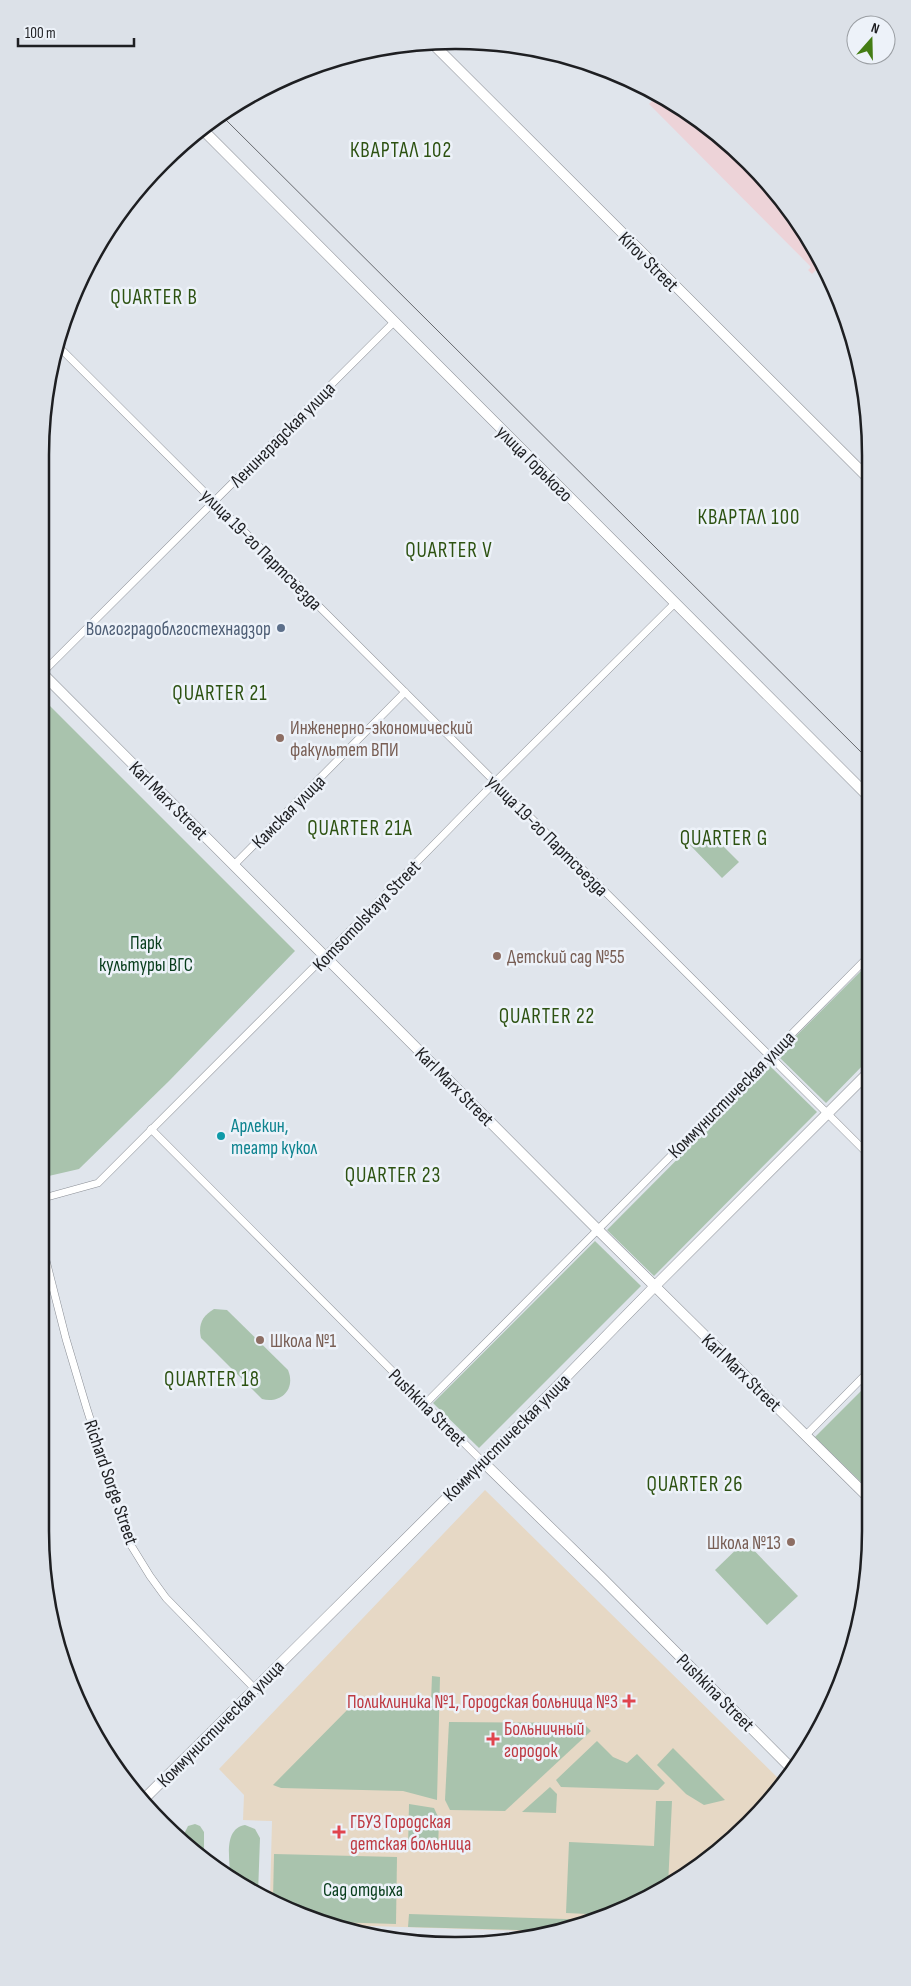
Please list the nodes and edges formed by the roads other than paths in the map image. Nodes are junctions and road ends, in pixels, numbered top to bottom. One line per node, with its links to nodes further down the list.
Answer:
1 (439, 50): 5 (street, Kirov Street)
2 (207, 134): 3 (street, улица Горького)
3 (394, 322): 6 (street, Ленинградская улица); 7 (street, улица Горького)
4 (63, 351): 6 (street, улица 19-го Партсъезда)
5 (862, 472)
6 (214, 502): 8 (street, Ленинградская улица); 10 (street, улица 19-го Партсъезда)
7 (675, 603): 11 (street, Komsomolskaya Street); 12 (street, улица Горького)
8 (49, 664)
9 (49, 680): 13 (street, Karl Marx Street)
10 (405, 692): 11 (street, улица 19-го Партсъезда); 13 (street, Камская улица)
11 (495, 782): 14 (street, Komsomolskaya Street); 16 (street, улица 19-го Партсъезда)
12 (862, 790)
13 (234, 865): 14 (street, Karl Marx Street)
14 (325, 956): 19 (street, Komsomolskaya Street); 22 (street, Karl Marx Street)
15 (862, 963): 16 (street, Коммунистическая улица)
16 (770, 1056): 18 (street, улица 19-го Партсъезда); 22 (street, Коммунистическая улица)
17 (862, 1079): 18 (street, Коммунистическая улица)
18 (827, 1113): 20 (street, улица 19-го Партсъезда); 24 (street, Коммунистическая улица)
19 (151, 1130): 21 (street, Komsomolskaya Street); 26 (street, Pushkina Street)
20 (862, 1148)
21 (49, 1197)
22 (597, 1229): 24 (street, Karl Marx Street); 26 (street, Коммунистическая улица)
23 (49, 1272): 30 (street, Richard Sorge Street)
24 (655, 1286): 27 (street, Karl Marx Street); 28 (street, Коммунистическая улица)
25 (862, 1378): 27 (street)
26 (425, 1404): 28 (street, Pushkina Street)
27 (806, 1435): 29 (street, Karl Marx Street)
28 (483, 1462): 30 (street, Коммунистическая улица); 31 (street, Pushkina Street)
29 (862, 1491)
30 (255, 1689): 32 (street, Коммунистическая улица)
31 (788, 1765)
32 (147, 1796)

